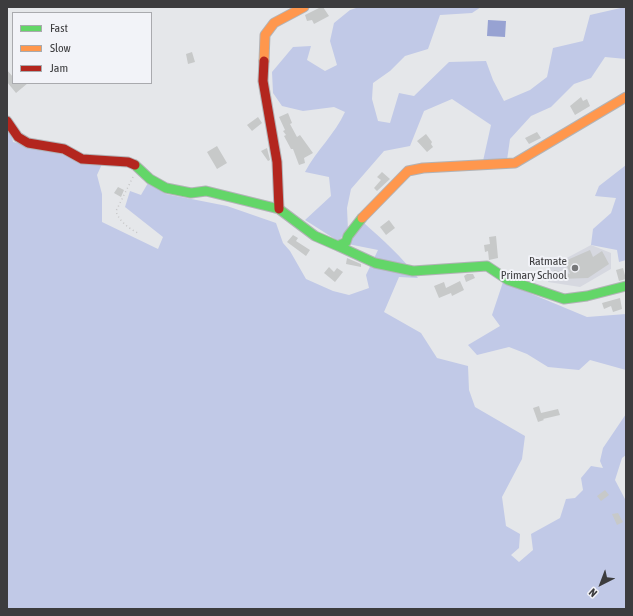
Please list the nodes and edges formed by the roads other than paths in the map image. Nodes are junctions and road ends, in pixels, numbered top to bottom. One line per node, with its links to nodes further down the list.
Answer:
1 (304, 7): 4 (street)
2 (626, 97): 5 (street)
3 (7, 121): 4 (street)
4 (279, 208): 5 (street)
5 (338, 246): 6 (street)
6 (626, 286)

